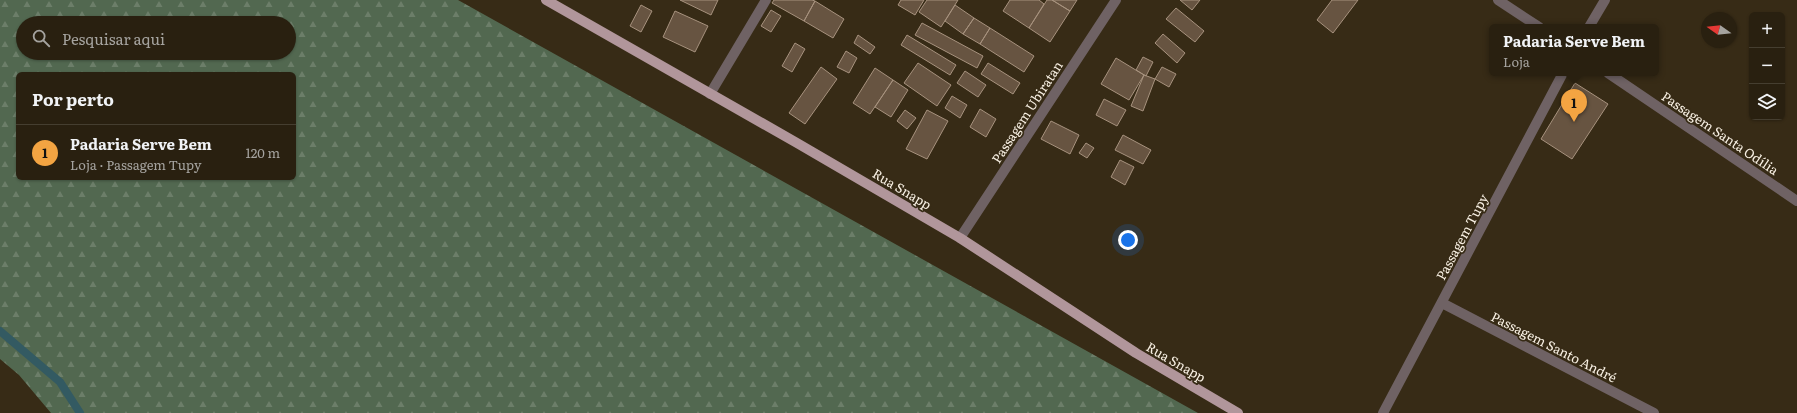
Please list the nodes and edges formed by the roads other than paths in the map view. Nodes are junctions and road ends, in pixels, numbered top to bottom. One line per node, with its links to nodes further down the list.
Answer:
1 (546, 0): 10 (main road, Rua Snapp)
2 (766, 0): 10 (street)
3 (1116, 0): 12 (street, Passagem Ubiratan)
4 (1498, 0): 6 (street)
5 (1605, 0): 7 (street)
6 (1534, 24)
7 (1591, 24)
8 (1561, 76): 13 (street, Passagem Tupy)
9 (1612, 76): 11 (street, Passagem Santa Odília)
10 (710, 94): 12 (main road, Rua Snapp)
11 (1797, 201)
12 (960, 238): 14 (main road, Rua Snapp)
13 (1442, 303): 15 (street, Passagem Tupy); 16 (street, Passagem Santo André)
14 (1238, 413)
15 (1383, 413)
16 (1654, 413)

